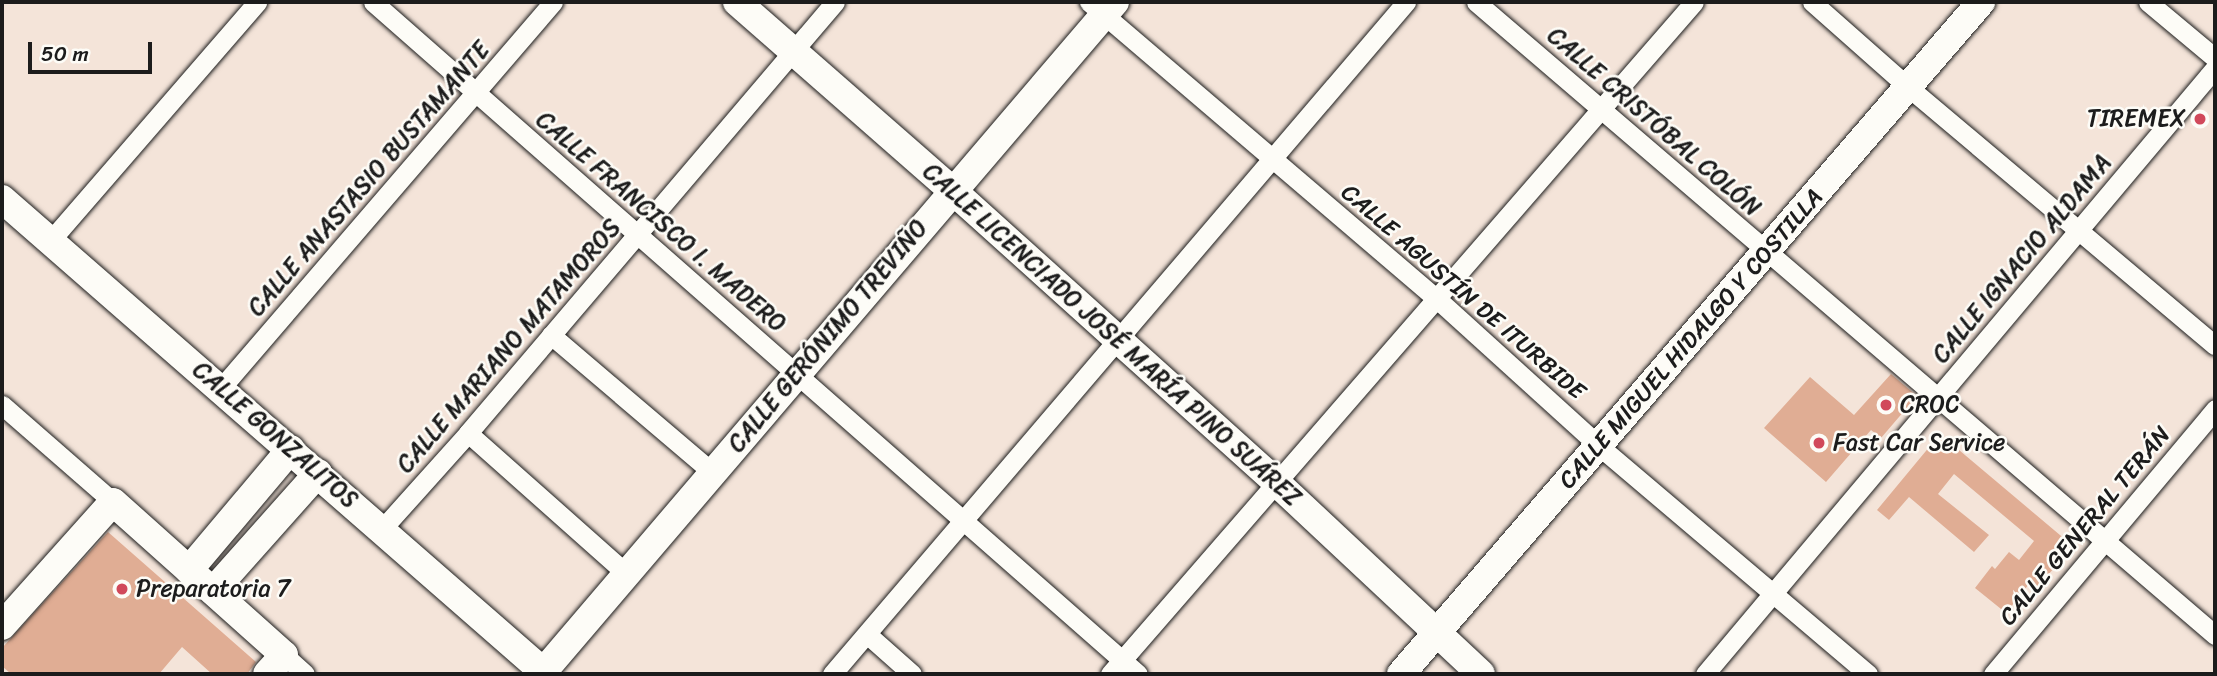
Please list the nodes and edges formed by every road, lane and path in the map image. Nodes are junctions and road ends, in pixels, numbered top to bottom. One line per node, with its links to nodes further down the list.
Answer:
1 (257, 2): 24 (street)
2 (373, 2): 17 (street, CALLE FRANCISCO I. MADERO)
3 (554, 2): 17 (street, CALLE ANASTASIO BUSTAMANTE)
4 (737, 2): 13 (street, CALLE LICENCIADO JOSÉ MARÍA PINO SUÁREZ)
5 (835, 2): 13 (street, CALLE MARIANO MATAMOROS)
6 (1406, 2): 19 (street)
7 (1476, 2): 18 (street, CALLE CRISTÓBAL COLÓN)
8 (1694, 2): 18 (street)
9 (1812, 2): 16 (street)
10 (1981, 2): 16 (street, CALLE MIGUEL HIDALGO Y COSTILLA)
11 (2148, 2): 14 (street)
12 (1103, 6): 19 (street, CALLE AGUSTÍN DE ITURBIDE); 20 (street, CALLE GERÓNIMO TREVIÑO)
13 (793, 50): 20 (street, CALLE LICENCIADO JOSÉ MARÍA PINO SUÁREZ); 23 (street, CALLE MARIANO MATAMOROS)
14 (2215, 58)
15 (2215, 68): 22 (street, CALLE IGNACIO ALDAMA)
16 (1907, 86): 22 (street); 25 (street, CALLE MIGUEL HIDALGO Y COSTILLA)
17 (477, 93): 23 (street, CALLE FRANCISCO I. MADERO); 31 (street, CALLE ANASTASIO BUSTAMANTE)
18 (1601, 109): 25 (street, CALLE CRISTÓBAL COLÓN); 26 (street)
19 (1274, 159): 26 (street, CALLE AGUSTÍN DE ITURBIDE); 28 (street)
20 (952, 190): 28 (street, CALLE LICENCIADO JOSÉ MARÍA PINO SUÁREZ); 30 (street, CALLE GERÓNIMO TREVIÑO)
21 (2, 199): 24 (street, CALLE GONZALITOS)
22 (2078, 230): 29 (street); 32 (street, CALLE IGNACIO ALDAMA)
23 (638, 235): 27 (street, CALLE MARIANO MATAMOROS); 30 (street, CALLE FRANCISCO I. MADERO)
24 (51, 240): 31 (street, CALLE GONZALITOS)
25 (1767, 253): 32 (street, CALLE CRISTÓBAL COLÓN); 36 (street, CALLE MIGUEL HIDALGO Y COSTILLA)
26 (1436, 298): 36 (street, CALLE AGUSTÍN DE ITURBIDE); 40 (street)
27 (551, 335): 35 (street, CALLE MARIANO MATAMOROS); 39 (street)
28 (1117, 339): 40 (street, CALLE LICENCIADO JOSÉ MARÍA PINO SUÁREZ); 42 (street)
29 (2215, 345)
30 (796, 373): 39 (street, CALLE GERÓNIMO TREVIÑO); 42 (street, CALLE FRANCISCO I. MADERO)
31 (221, 388): 37 (street, CALLE GONZALITOS)
32 (1938, 397): 44 (street, CALLE CRISTÓBAL COLÓN); 48 (street, CALLE IGNACIO ALDAMA)
33 (2, 405): 41 (street)
34 (2215, 409): 44 (street, CALLE GENERAL TERÁN)
35 (468, 433): 43 (street, CALLE MARIANO MATAMOROS); 46 (street)
36 (1599, 446): 48 (street, CALLE AGUSTÍN DE ITURBIDE); 50 (street, CALLE MIGUEL HIDALGO Y COSTILLA)
37 (291, 449): 38 (street, CALLE GONZALITOS); 45 (street)
38 (318, 473): 43 (street, CALLE GONZALITOS); 47 (street)
39 (713, 473): 46 (street, CALLE GERÓNIMO TREVIÑO)
40 (1277, 483): 50 (street, CALLE LICENCIADO JOSÉ MARÍA PINO SUÁREZ); 54 (street)
41 (113, 502): 45 (street); 49 (street)
42 (963, 520): 51 (street); 54 (street, CALLE FRANCISCO I. MADERO)
43 (382, 529): 55 (street, CALLE GONZALITOS)
44 (2105, 540): 52 (street, CALLE CRISTÓBAL COLÓN); 64 (street, CALLE GENERAL TERÁN)
45 (189, 570): 47 (street)
46 (627, 574): 55 (street, CALLE GERÓNIMO TREVIÑO)
47 (213, 591): 53 (street)
48 (1772, 592): 62 (street, CALLE IGNACIO ALDAMA); 63 (street, CALLE AGUSTÍN DE ITURBIDE)
49 (3, 620)
50 (1437, 633): 60 (street, CALLE MIGUEL HIDALGO Y COSTILLA); 61 (street, CALLE LICENCIADO JOSÉ MARÍA PINO SUÁREZ)
51 (867, 634): 57 (street); 58 (street)
52 (2215, 635)
53 (276, 665): 56 (street)
54 (1117, 667): 59 (street, CALLE FRANCISCO I. MADERO)
55 (545, 673)
56 (305, 674)
57 (832, 674)
58 (912, 674)
59 (1138, 674)
60 (1401, 674)
61 (1481, 674)
62 (1705, 674)
63 (1868, 674)
64 (1993, 674)

